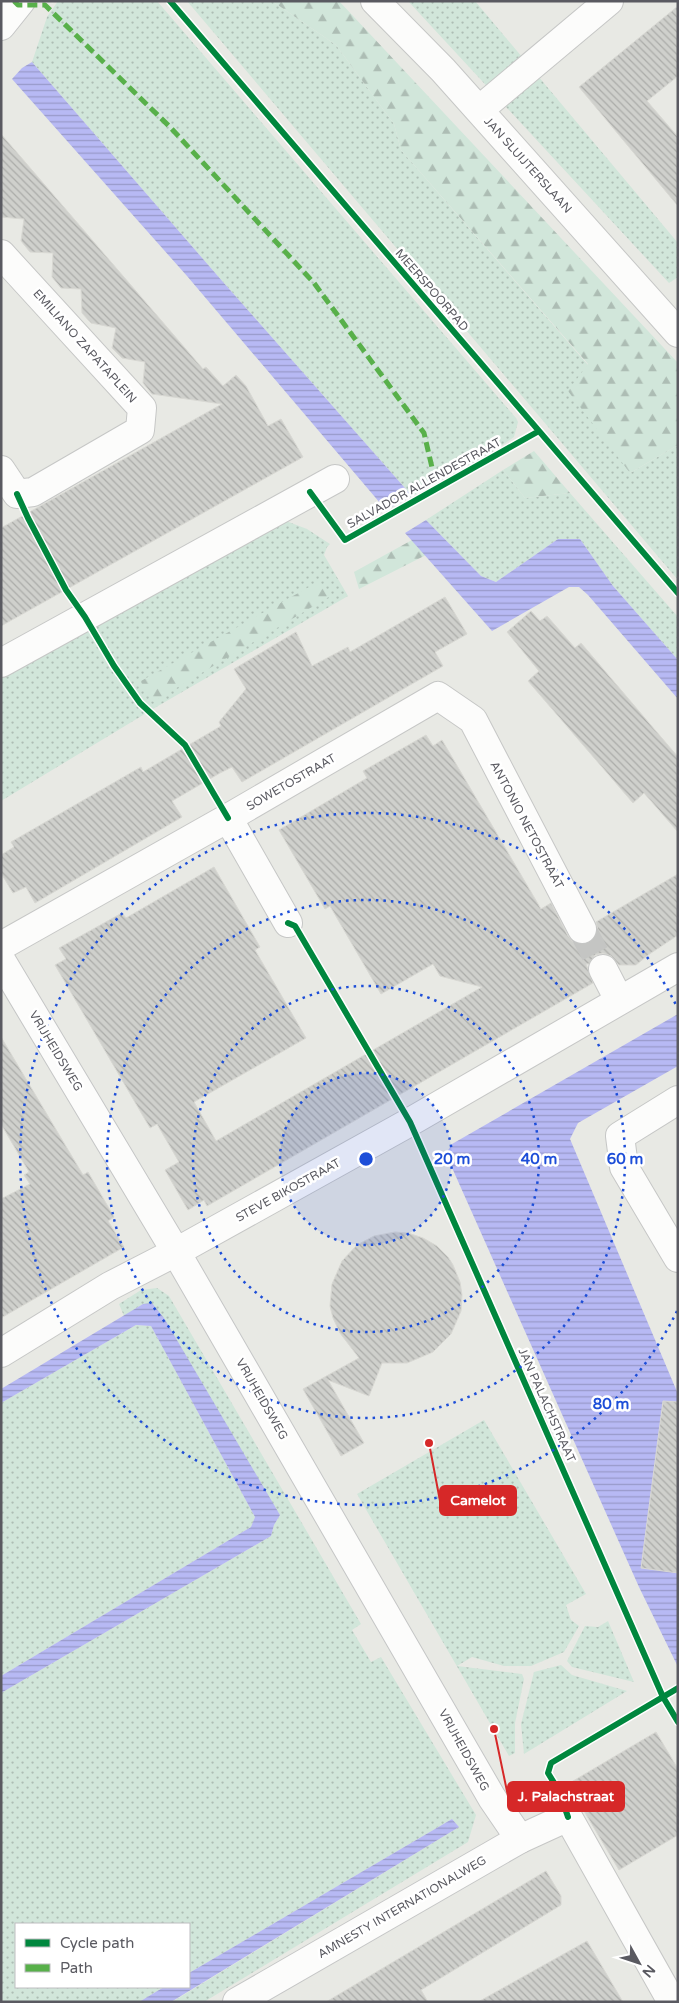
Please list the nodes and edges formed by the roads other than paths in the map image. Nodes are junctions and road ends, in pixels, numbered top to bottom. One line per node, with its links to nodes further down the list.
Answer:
1 (21, 1): 4 (street)
2 (375, 1): 5 (street, JAN SLUIJTERSLAAN)
3 (609, 1): 5 (street)
4 (1, 26)
5 (479, 110): 7 (street, JAN SLUIJTERSLAAN)
6 (1, 254): 8 (street, EMILIANO ZAPATAPLEIN)
7 (678, 333)
8 (1, 470)
9 (335, 479): 10 (street)
10 (1, 663)
11 (473, 720): 12 (street, SOWETOSTRAAT); 14 (street, ANTONIO NETOSTRAAT)
12 (228, 818): 13 (street); 15 (street, SOWETOSTRAAT)
13 (288, 923)
14 (582, 929)
15 (1, 946)
16 (1, 960): 21 (street, VRIJHEIDSWEG)
17 (678, 967): 19 (street, STEVE BIKOSTRAAT)
18 (604, 969): 19 (street)
19 (620, 1000): 21 (street, STEVE BIKOSTRAAT)
20 (678, 1100): 22 (street)
21 (176, 1252): 23 (street, STEVE BIKOSTRAAT); 24 (street, VRIJHEIDSWEG)
22 (678, 1258)
23 (1, 1353)
24 (520, 1839): 25 (street, AMNESTY INTERNATIONALWEG); 26 (street, AMNESTY INTERNATIONALWEG)
25 (237, 2002)
26 (672, 2002)

